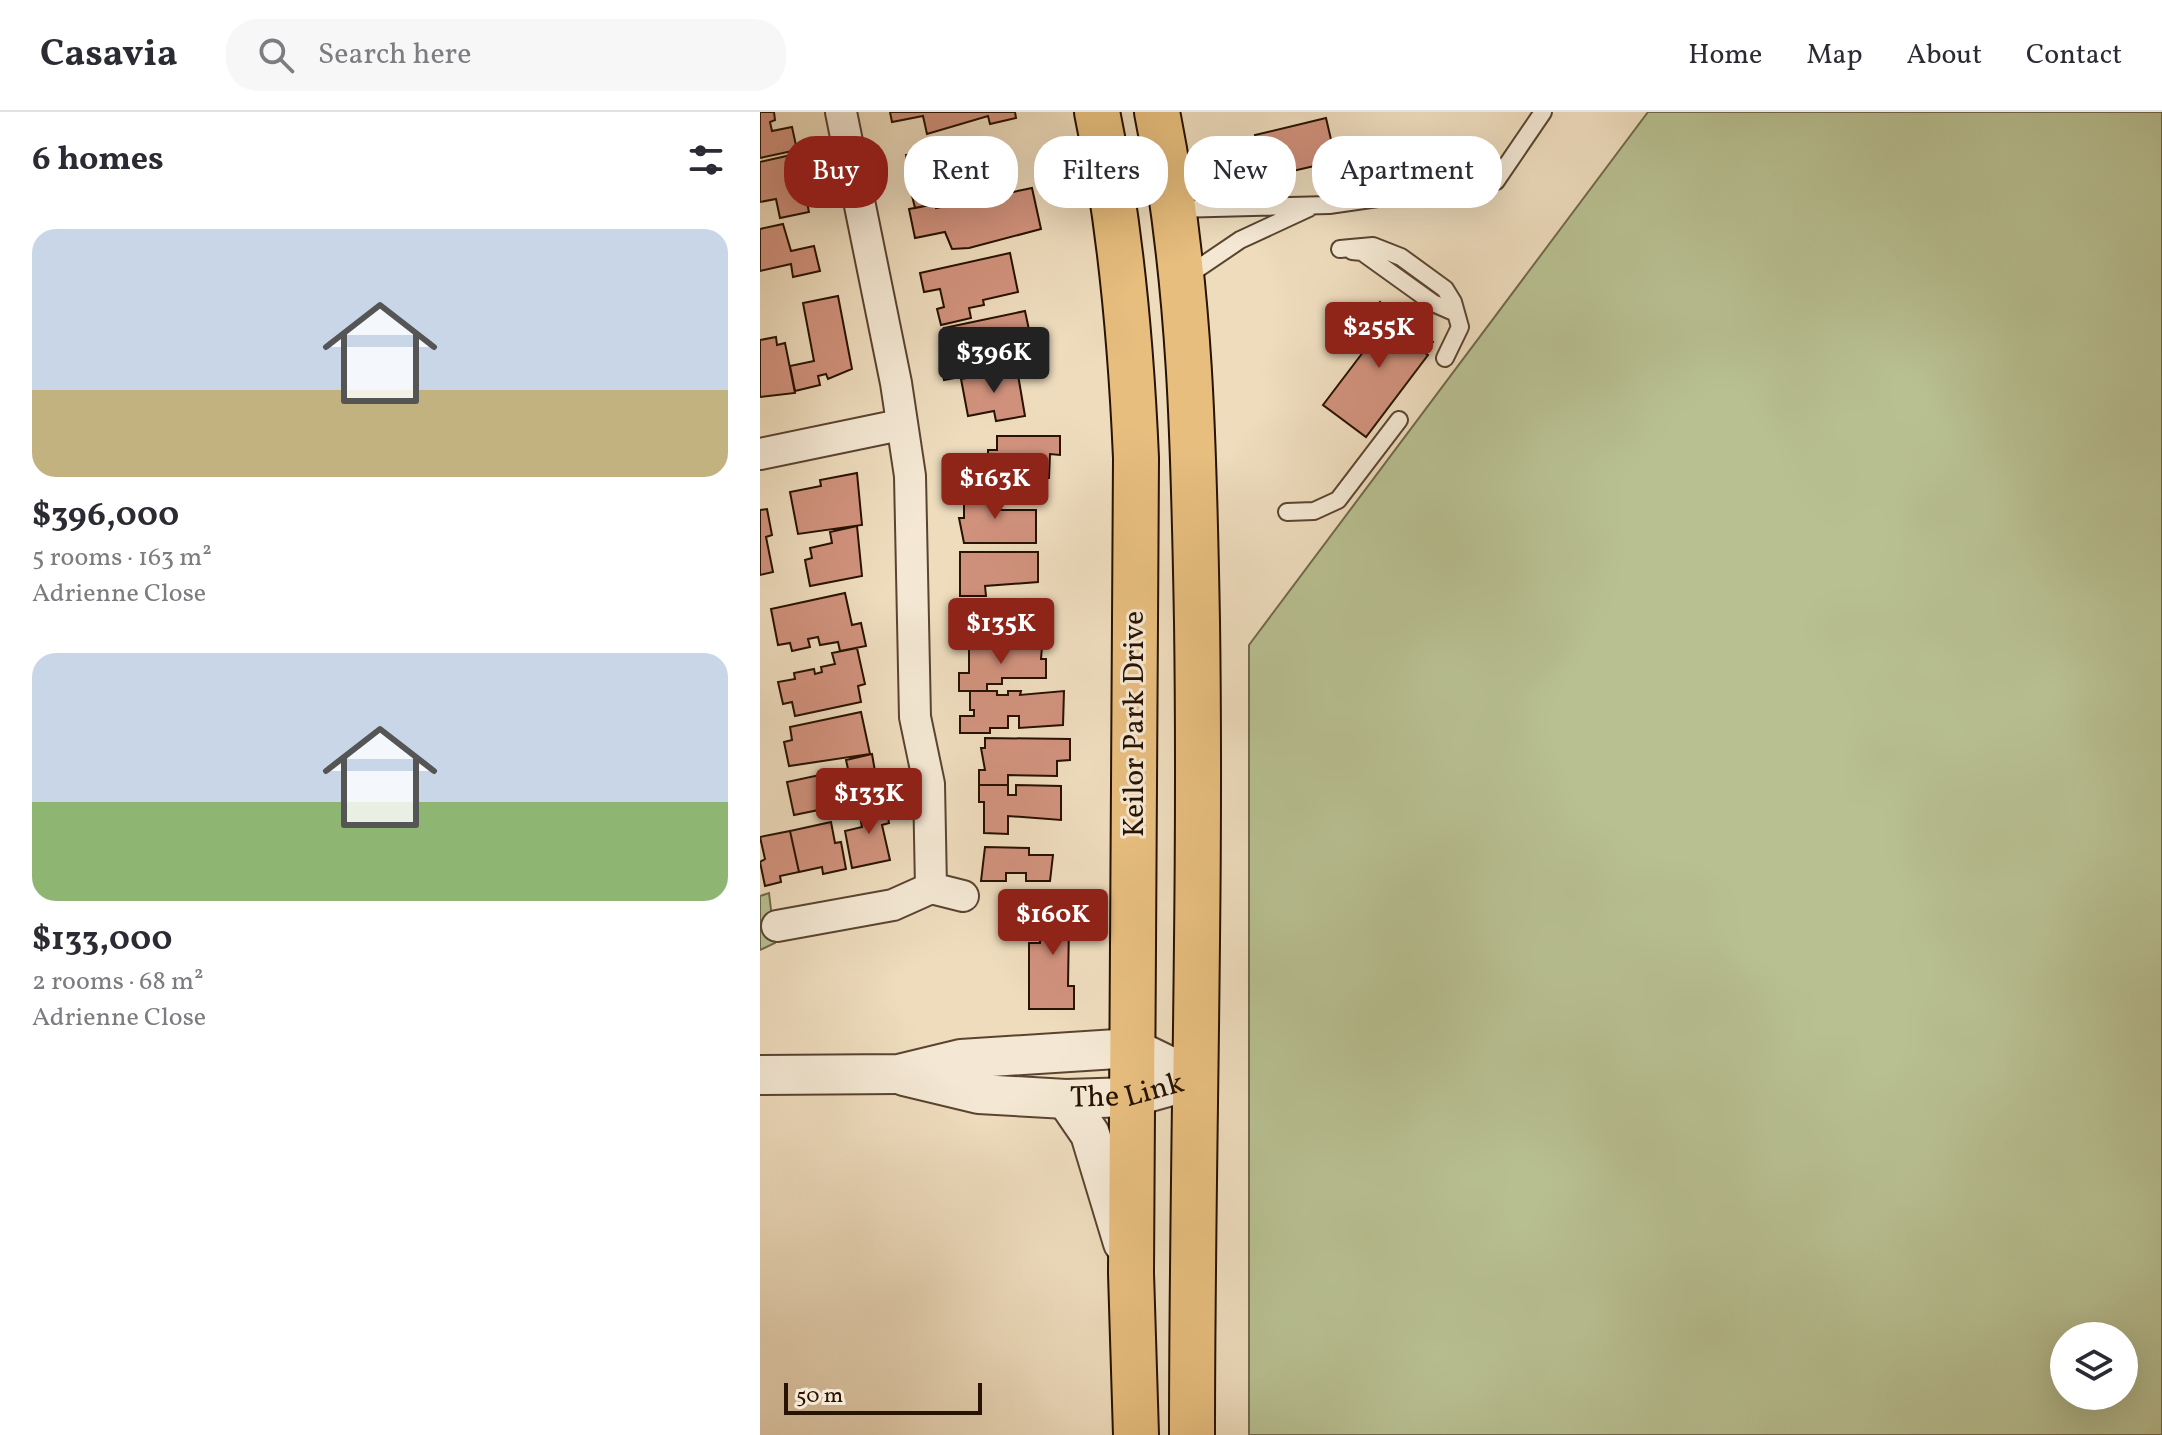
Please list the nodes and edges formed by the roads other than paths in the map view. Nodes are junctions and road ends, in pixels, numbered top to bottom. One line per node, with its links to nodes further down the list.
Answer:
1 (841, 112): 14 (street)
2 (1097, 112): 9 (main road, Keilor Park Drive)
3 (1157, 112): 8 (main road, Keilor Park Drive)
4 (1543, 112): 5 (lane)
5 (1502, 172)
6 (1312, 204): 8 (lane)
7 (1312, 207): 11 (lane)
8 (1175, 209): 9 (main road); 11 (main road, Keilor Park Drive)
9 (1115, 218): 21 (main road, Keilor Park Drive)
10 (1340, 249): 12 (lane)
11 (1183, 279): 25 (main road, Keilor Park Drive)
12 (1445, 358)
13 (1399, 420): 16 (lane)
14 (900, 425): 15 (street); 17 (street)
15 (760, 454)
16 (1287, 512)
17 (931, 888): 18 (street); 19 (street)
18 (963, 896)
19 (777, 926)
20 (760, 1047): 22 (street)
21 (1132, 1048): 23 (street, The Link); 25 (street, The Link); 26 (main road, Keilor Park Drive)
22 (816, 1074): 23 (street, The Link); 24 (street, The Link)
23 (899, 1074): 27 (street, The Link)
24 (760, 1075)
25 (1196, 1079): 26 (street, The Link); 30 (main road, Keilor Park Drive)
26 (1132, 1097): 27 (street, The Link); 28 (main road, Keilor Park Drive)
27 (1066, 1099): 28 (street)
28 (1131, 1273): 29 (main road, Keilor Park Drive)
29 (1136, 1435)
30 (1192, 1435)

